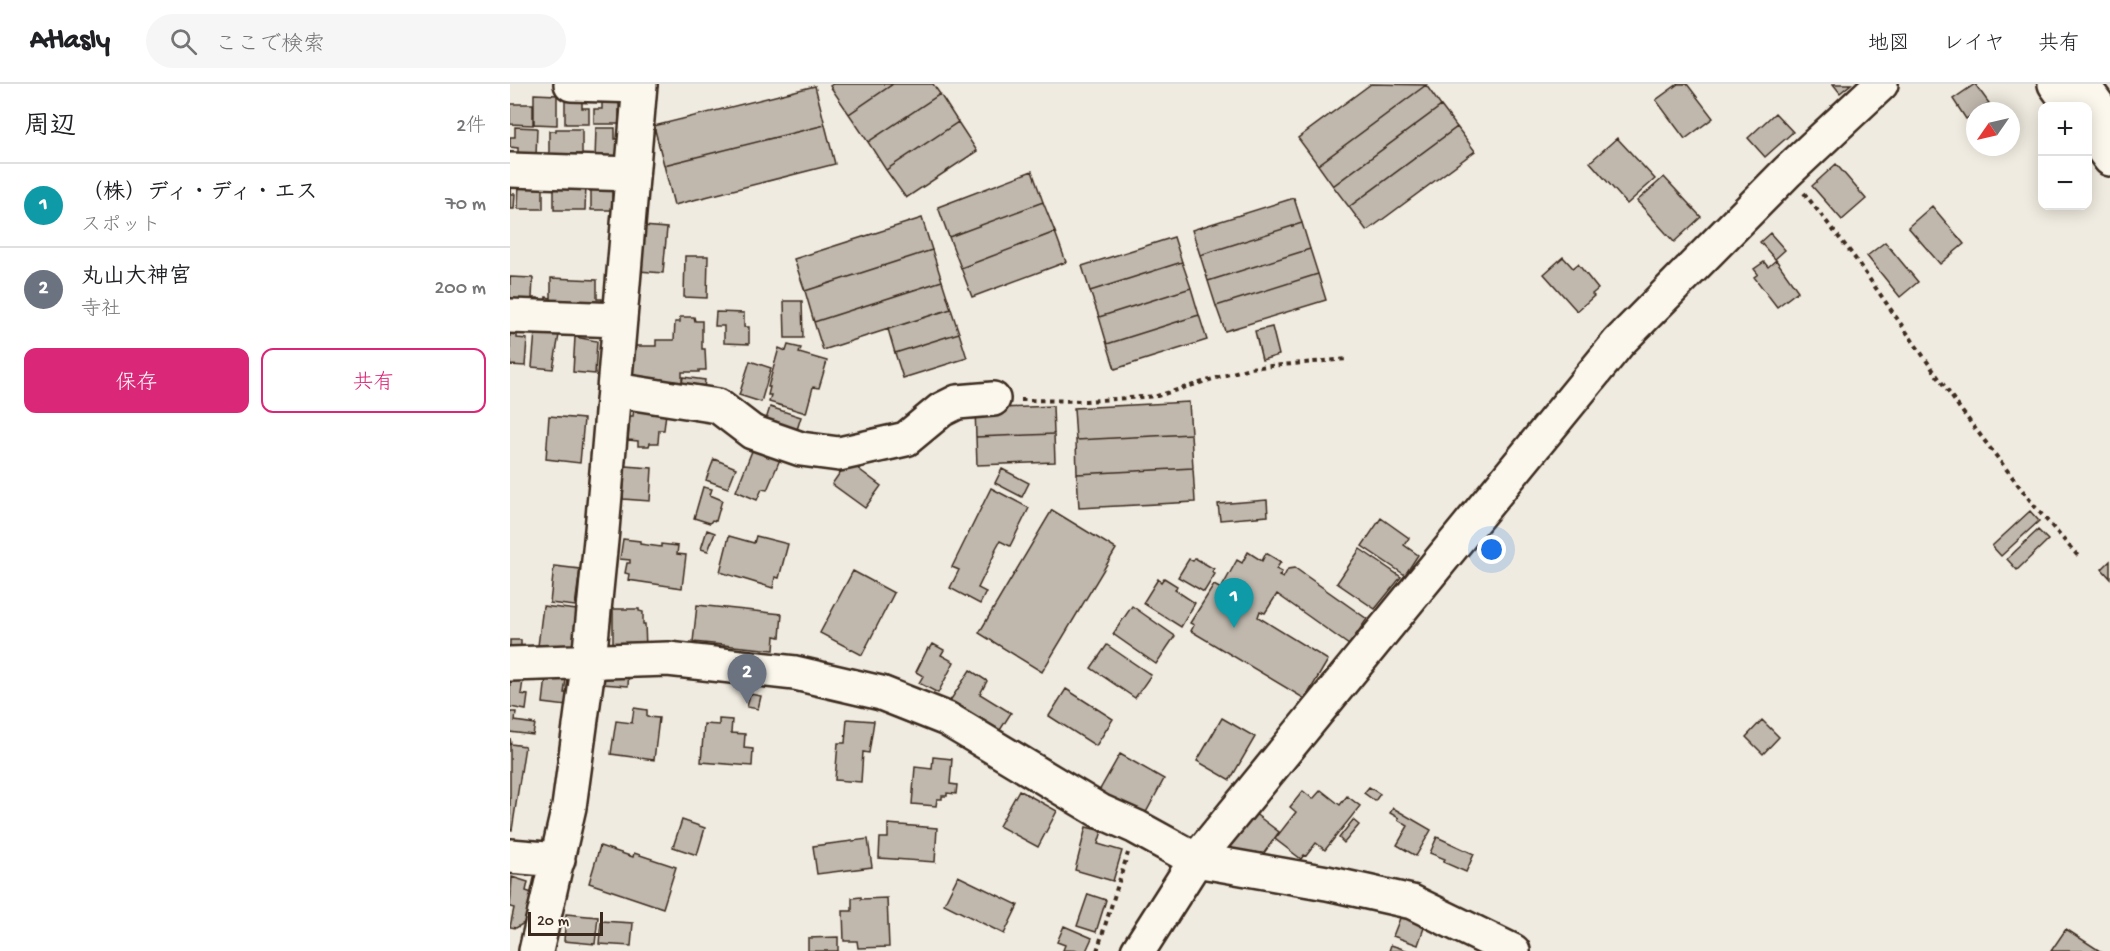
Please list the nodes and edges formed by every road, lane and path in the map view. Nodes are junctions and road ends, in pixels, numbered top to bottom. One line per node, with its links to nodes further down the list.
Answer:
1 (572, 84): 5 (street)
2 (1881, 84): 11 (street)
3 (2055, 84): 6 (street)
4 (2082, 84): 7 (street)
5 (640, 85): 12 (street)
6 (2068, 102)
7 (2110, 122)
8 (2092, 134): 9 (street)
9 (2110, 159)
10 (510, 170): 12 (street)
11 (1787, 171): 18 (path); 24 (street)
12 (632, 174): 14 (street)
13 (510, 316): 14 (street)
14 (620, 320): 16 (street)
15 (1347, 359): 17 (path)
16 (615, 390): 17 (street); 19 (street)
17 (993, 399)
18 (2078, 556)
19 (589, 660): 20 (street); 21 (street); 23 (street)
20 (510, 664)
21 (1136, 827): 24 (street); 26 (path)
22 (510, 856): 23 (street)
23 (558, 860): 25 (street)
24 (1196, 860): 27 (street); 28 (street)
25 (528, 943)
26 (1097, 951)
27 (1138, 951)
28 (1513, 951)

